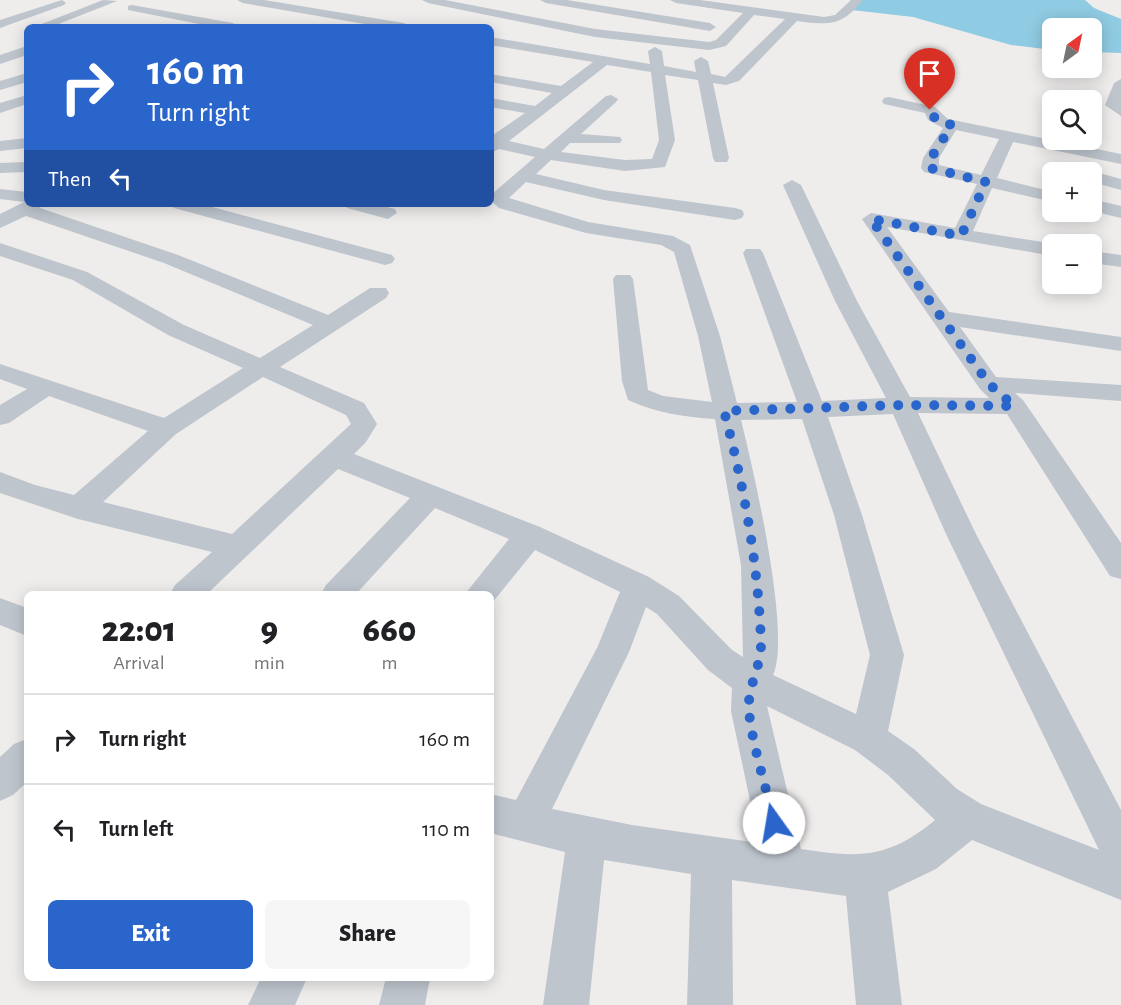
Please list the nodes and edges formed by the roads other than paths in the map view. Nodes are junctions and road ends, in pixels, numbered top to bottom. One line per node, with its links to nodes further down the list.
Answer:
1 (69, 0): 11 (street)
2 (151, 0): 13 (street)
3 (243, 0): 15 (street)
4 (428, 0): 28 (street)
5 (546, 0): 26 (street)
6 (676, 0): 12 (street)
7 (857, 0): 18 (street)
8 (107, 1): 13 (street); 22 (street)
9 (29, 3): 11 (street)
10 (335, 4): 15 (street)
11 (51, 6): 21 (street)
12 (711, 6): 14 (street); 26 (street)
13 (130, 8): 17 (street)
14 (751, 11): 18 (street); 27 (street)
15 (316, 13): 19 (street); 24 (street)
16 (391, 13): 25 (street)
17 (169, 14): 20 (street); 23 (street)
18 (794, 17): 40 (street)
19 (295, 22)
20 (149, 23)
21 (0, 24)
22 (48, 24)
23 (218, 24)
24 (361, 24)
25 (372, 24)
26 (691, 24): 27 (street); 30 (street)
27 (733, 30): 31 (street)
28 (655, 40): 30 (street); 36 (street)
29 (494, 41): 35 (street)
30 (675, 42): 31 (street)
31 (698, 45): 40 (street)
32 (0, 52): 33 (street)
33 (21, 52): 34 (street)
34 (0, 60)
35 (603, 61): 36 (street); 38 (street)
36 (656, 68): 40 (street); 60 (street)
37 (560, 71): 38 (street)
38 (583, 76): 44 (street); 60 (street)
39 (24, 78): 43 (street)
40 (705, 78): 62 (street)
41 (494, 79): 44 (street)
42 (1121, 83): 50 (street)
43 (0, 86)
44 (563, 91): 49 (street)
45 (24, 100): 48 (street)
46 (889, 101): 53 (street)
47 (494, 103): 49 (street)
48 (0, 108)
49 (537, 111): 57 (street)
50 (1121, 111)
51 (24, 114): 52 (street)
52 (0, 118)
53 (952, 125): 54 (street); 69 (street)
54 (1008, 136): 61 (street); 69 (street)
55 (614, 140): 60 (street)
56 (24, 143): 59 (street)
57 (494, 143)
58 (494, 144): 60 (street)
59 (0, 146)
60 (558, 146): 68 (street)
61 (1083, 151): 63 (street); 64 (street)
62 (721, 158)
63 (1121, 159)
64 (1079, 162)
65 (24, 167): 66 (street)
66 (0, 168)
67 (1102, 179): 71 (street)
68 (508, 181): 84 (street); 106 (street)
69 (986, 182): 73 (street); 86 (street)
70 (792, 185): 103 (street)
71 (1121, 185)
72 (0, 194): 74 (street)
73 (1042, 195)
74 (24, 202)
75 (24, 205): 83 (street)
76 (24, 206): 85 (street)
77 (38, 207): 96 (street)
78 (191, 207): 91 (street)
79 (365, 207): 82 (street)
80 (1102, 207): 81 (street)
81 (1121, 212)
82 (388, 213)
83 (0, 214)
84 (735, 214)
85 (0, 222)
86 (961, 236): 87 (street); 95 (street)
87 (1042, 248)
88 (0, 249): 98 (street)
89 (753, 253): 105 (street)
90 (1102, 258): 92 (street)
91 (385, 259)
92 (1121, 261)
93 (623, 279): 106 (street)
94 (378, 293): 96 (street)
95 (944, 318): 97 (street); 100 (street)
96 (330, 324): 98 (street)
97 (1121, 344)
98 (259, 369): 108 (street); 109 (street)
99 (0, 371): 101 (street)
100 (989, 384): 102 (street); 104 (street)
101 (45, 388): 107 (street); 108 (street)
102 (1121, 393)
103 (902, 405): 104 (street); 105 (street); 129 (street)
104 (1014, 406): 115 (street)
105 (812, 409): 106 (street); 123 (street)
106 (724, 411): 122 (street)
107 (0, 417)
108 (167, 428): 112 (street)
109 (335, 457): 111 (street); 114 (street)
110 (0, 482): 112 (street)
111 (431, 494): 113 (street); 118 (street)
112 (78, 508): 114 (street)
113 (530, 536): 116 (street); 119 (street)
114 (235, 546): 117 (street)
115 (1121, 567)
116 (638, 586): 122 (street); 126 (street)
117 (189, 591)
118 (340, 591)
119 (484, 591)
120 (0, 611): 121 (street)
121 (24, 621)
122 (750, 681): 123 (street); 131 (street)
123 (868, 738): 127 (street)
124 (24, 760): 125 (street)
125 (0, 782)
126 (508, 818): 128 (street)
127 (967, 818): 132 (street); 133 (street)
128 (587, 837): 130 (street); 138 (street)
129 (1121, 851)
130 (712, 858): 131 (street); 139 (street)
131 (785, 867): 132 (street)
132 (865, 876): 140 (street)
133 (1121, 879)
134 (283, 981): 136 (street)
135 (407, 981): 137 (street)
136 (271, 1005)
137 (402, 1005)
138 (566, 1005)
139 (710, 1005)
140 (879, 1005)

